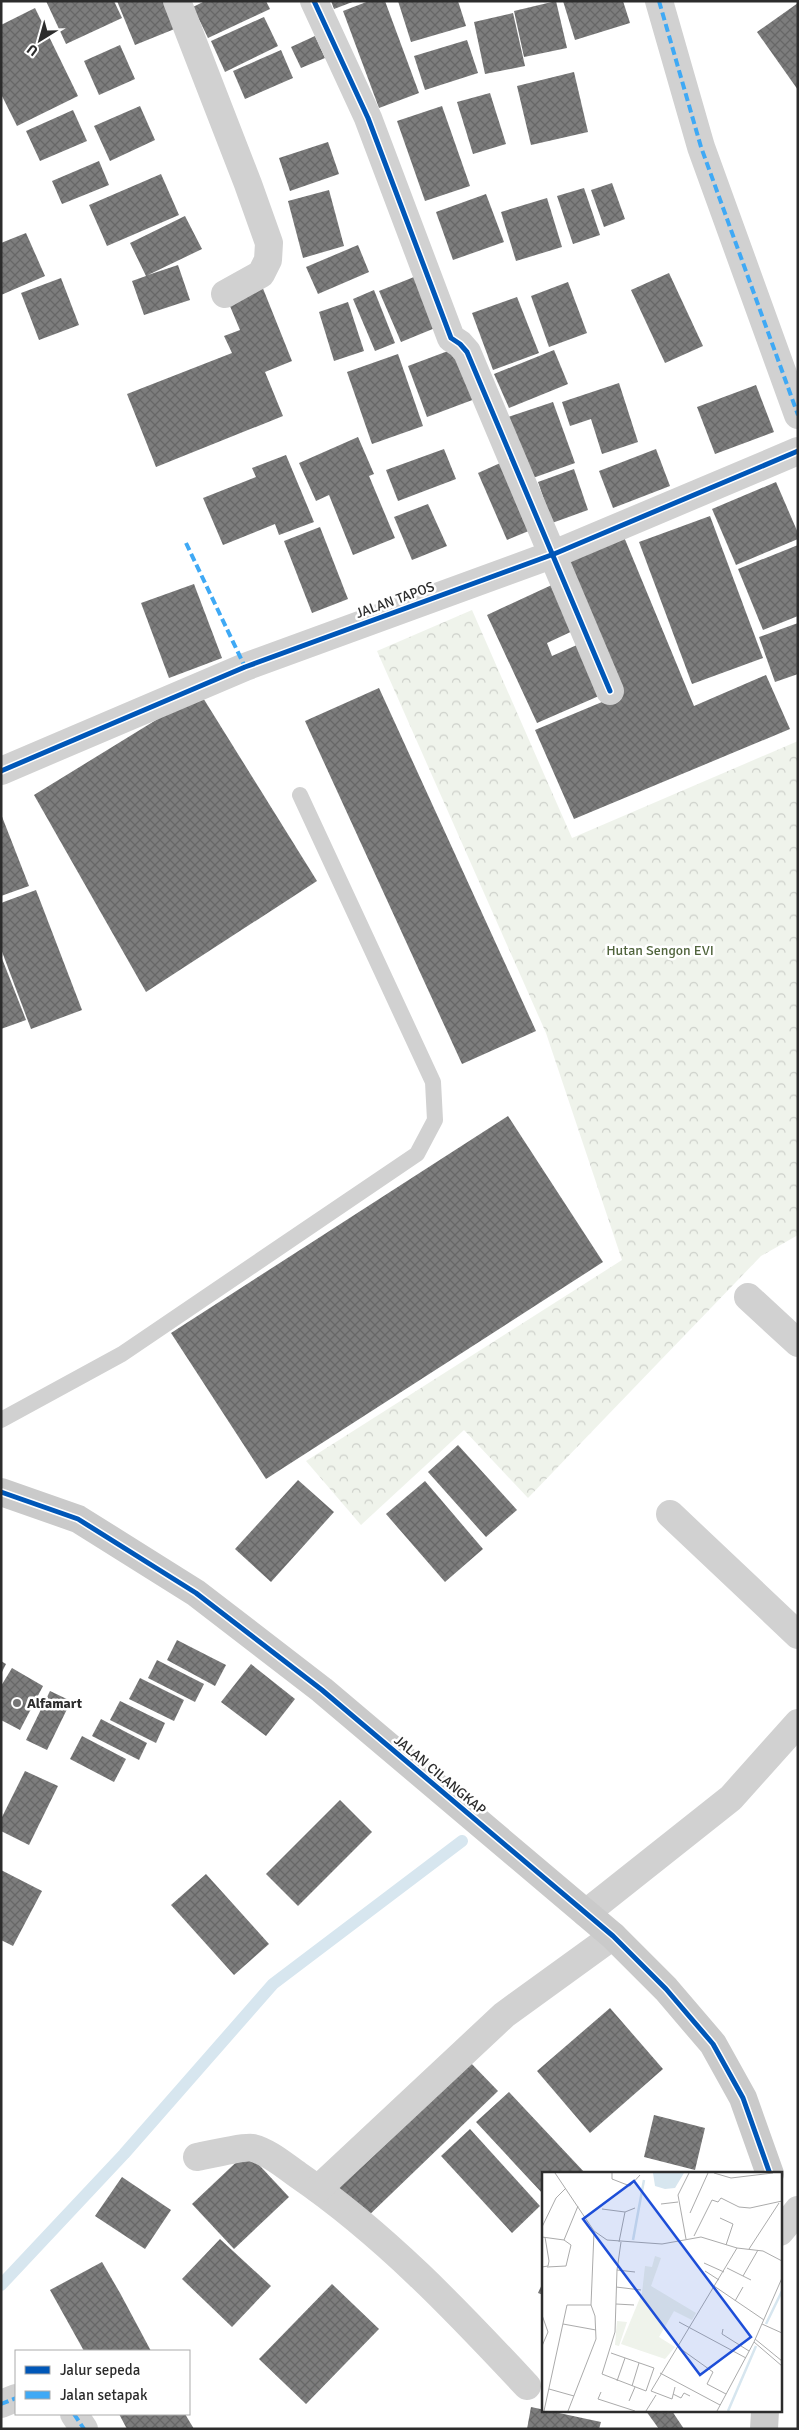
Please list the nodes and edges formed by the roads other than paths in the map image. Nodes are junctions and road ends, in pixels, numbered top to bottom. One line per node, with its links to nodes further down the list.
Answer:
1 (176, 1): 4 (street)
2 (314, 1): 7 (street)
3 (659, 1): 5 (street)
4 (225, 294)
5 (798, 415)
6 (798, 452): 7 (street, JALAN TAPOS)
7 (554, 554): 8 (street); 9 (street, JALAN TAPOS)
8 (610, 691)
9 (1, 771)
10 (300, 795): 13 (lane)
11 (748, 1297): 12 (street)
12 (798, 1343)
13 (1, 1420)
14 (1, 1492): 18 (street, JALAN CILANGKAP)
15 (670, 1514): 16 (street)
16 (798, 1635)
17 (798, 1723): 18 (street)
18 (586, 1913): 19 (street, JALAN CILANGKAP)
19 (614, 1936): 21 (street, JALAN CILANGKAP); 22 (street)
20 (197, 2157): 22 (street)
21 (769, 2172)
22 (318, 2189): 25 (street)
23 (798, 2210): 24 (street)
24 (782, 2230)
25 (527, 2386)
26 (15, 2398): 27 (street)
27 (1, 2404)
28 (765, 2412): 31 (street)
29 (75, 2415): 30 (street)
30 (84, 2429)
31 (764, 2429)

